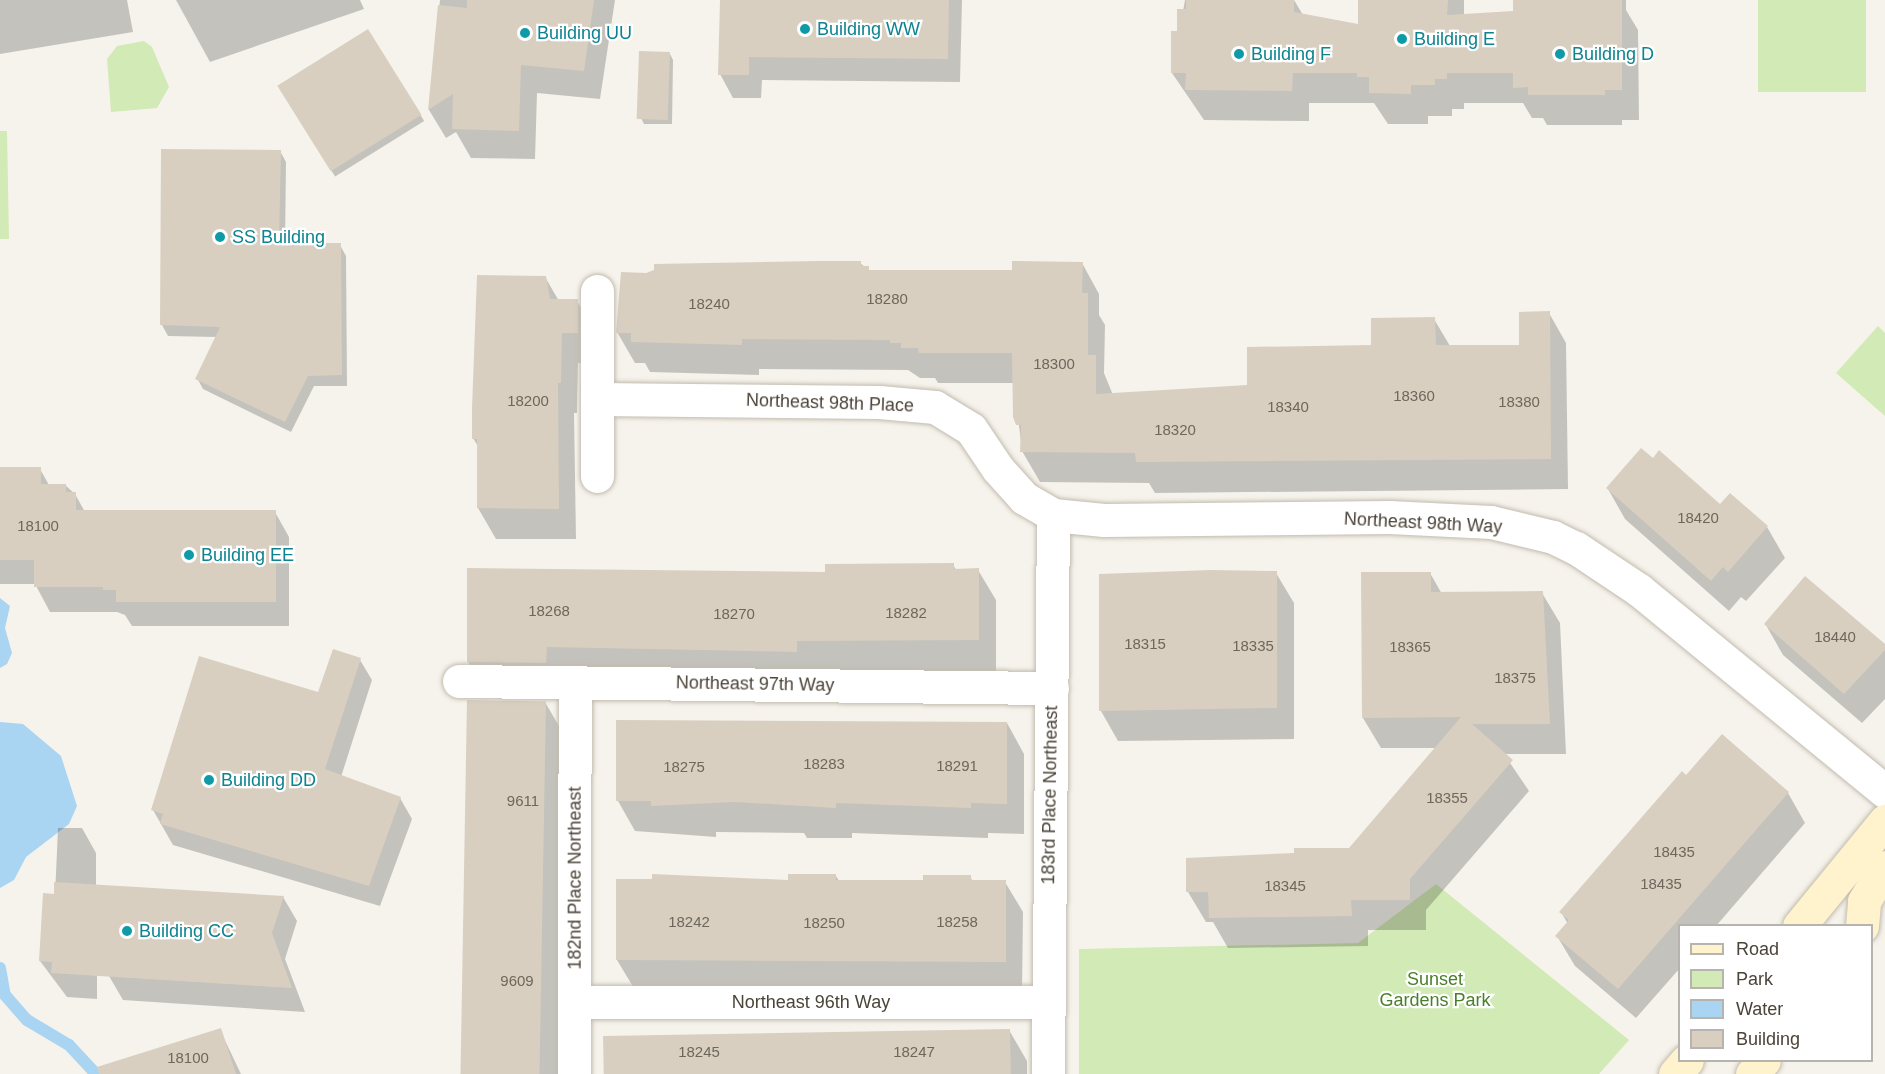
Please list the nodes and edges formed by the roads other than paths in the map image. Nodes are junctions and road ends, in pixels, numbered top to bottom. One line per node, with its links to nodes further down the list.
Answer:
1 (597, 291): 2 (street)
2 (597, 399): 3 (street); 4 (street, Northeast 98th Place)
3 (597, 477)
4 (1053, 515): 7 (street, 183rd Place Northeast); 8 (street, Northeast 98th Way)
5 (459, 681): 6 (street, Northeast 97th Way)
6 (575, 682): 7 (street, Northeast 97th Way); 15 (street, 182nd Place Northeast)
7 (1052, 688): 16 (street, 183rd Place Northeast)
8 (1885, 792)
9 (1885, 821): 12 (main road)
10 (1885, 867): 13 (main road)
11 (1885, 918): 14 (main road)
12 (1801, 924)
13 (1862, 924)
14 (1873, 933)
15 (575, 1002): 16 (street, Northeast 96th Way); 19 (street, 182nd Place Northeast)
16 (1048, 1002): 20 (street, 183rd Place Northeast)
17 (1685, 1062): 21 (main road)
18 (1762, 1062): 22 (main road)
19 (574, 1074)
20 (1048, 1074)
21 (1675, 1074)
22 (1752, 1074)

